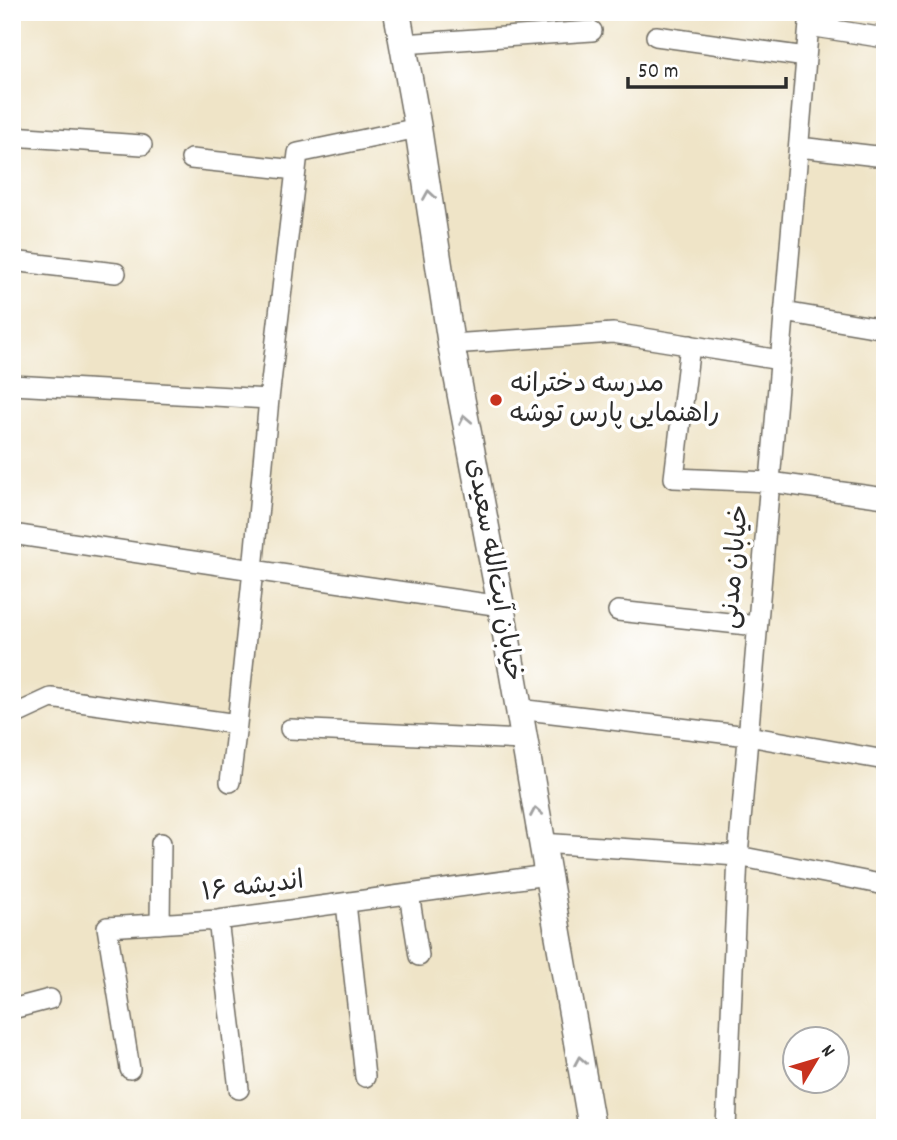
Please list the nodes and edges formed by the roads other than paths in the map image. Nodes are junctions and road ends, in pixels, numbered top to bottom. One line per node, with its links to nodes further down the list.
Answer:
1 (397, 12): 6 (main road, خیابان آیت‌الله سعیدی)
2 (809, 19): 5 (street); 7 (street, خیابان مدنی)
3 (592, 31): 6 (street)
4 (656, 36): 7 (street)
5 (885, 37)
6 (403, 44): 8 (main road, خیابان آیت‌الله سعیدی)
7 (806, 57): 11 (street, خیابان مدنی)
8 (418, 128): 14 (street); 19 (main road, خیابان آیت‌الله سعیدی, one-way to 8)
9 (12, 136): 10 (street)
10 (142, 145)
11 (799, 146): 12 (street); 17 (street, خیابان مدنی)
12 (885, 157)
13 (191, 159): 14 (street)
14 (296, 170): 23 (street)
15 (12, 261): 16 (street)
16 (116, 273)
17 (784, 312): 18 (street); 21 (street, خیابان مدنی)
18 (885, 329)
19 (451, 344): 20 (street); 28 (main road, خیابان آیت‌الله سعیدی, one-way to 19)
20 (690, 345): 21 (street); 24 (street)
21 (780, 360): 24 (street, خیابان مدنی)
22 (12, 385): 23 (street)
23 (269, 399): 27 (street)
24 (770, 482): 25 (street); 30 (street, خیابان مدنی)
25 (885, 498)
26 (12, 534): 27 (street)
27 (253, 570): 28 (street); 33 (street)
28 (500, 606): 31 (main road, خیابان آیت‌الله سعیدی)
29 (618, 611): 30 (street)
30 (757, 626): 35 (street, خیابان مدنی)
31 (518, 709): 35 (street); 36 (main road, خیابان آیت‌الله سعیدی)
32 (12, 716): 33 (street)
33 (237, 724): 38 (street)
34 (290, 729): 36 (street)
35 (748, 736): 37 (street); 41 (street, خیابان مدنی)
36 (524, 740): 40 (main road, خیابان آیت‌الله سعیدی, one-way to 36)
37 (885, 760)
38 (230, 782)
39 (161, 843): 47 (street)
40 (541, 843): 41 (street); 42 (main road, خیابان آیت‌الله سعیدی)
41 (738, 856): 43 (street); 55 (street, خیابان مدنی)
42 (547, 875): 44 (street, اندیشه ۱۶); 54 (main road, خیابان آیت‌الله سعیدی, one-way to 42)
43 (885, 885)
44 (409, 894): 45 (street, اندیشه ۱۶); 48 (street)
45 (346, 903): 46 (street, اندیشه ۱۶); 52 (street)
46 (218, 920): 47 (street, اندیشه ۱۶); 53 (street)
47 (160, 924): 51 (street, اندیشه ۱۶)
48 (419, 956)
49 (50, 999): 50 (street)
50 (12, 1009)
51 (130, 1069)
52 (365, 1077)
53 (239, 1089)
54 (592, 1128)
55 (726, 1128)

